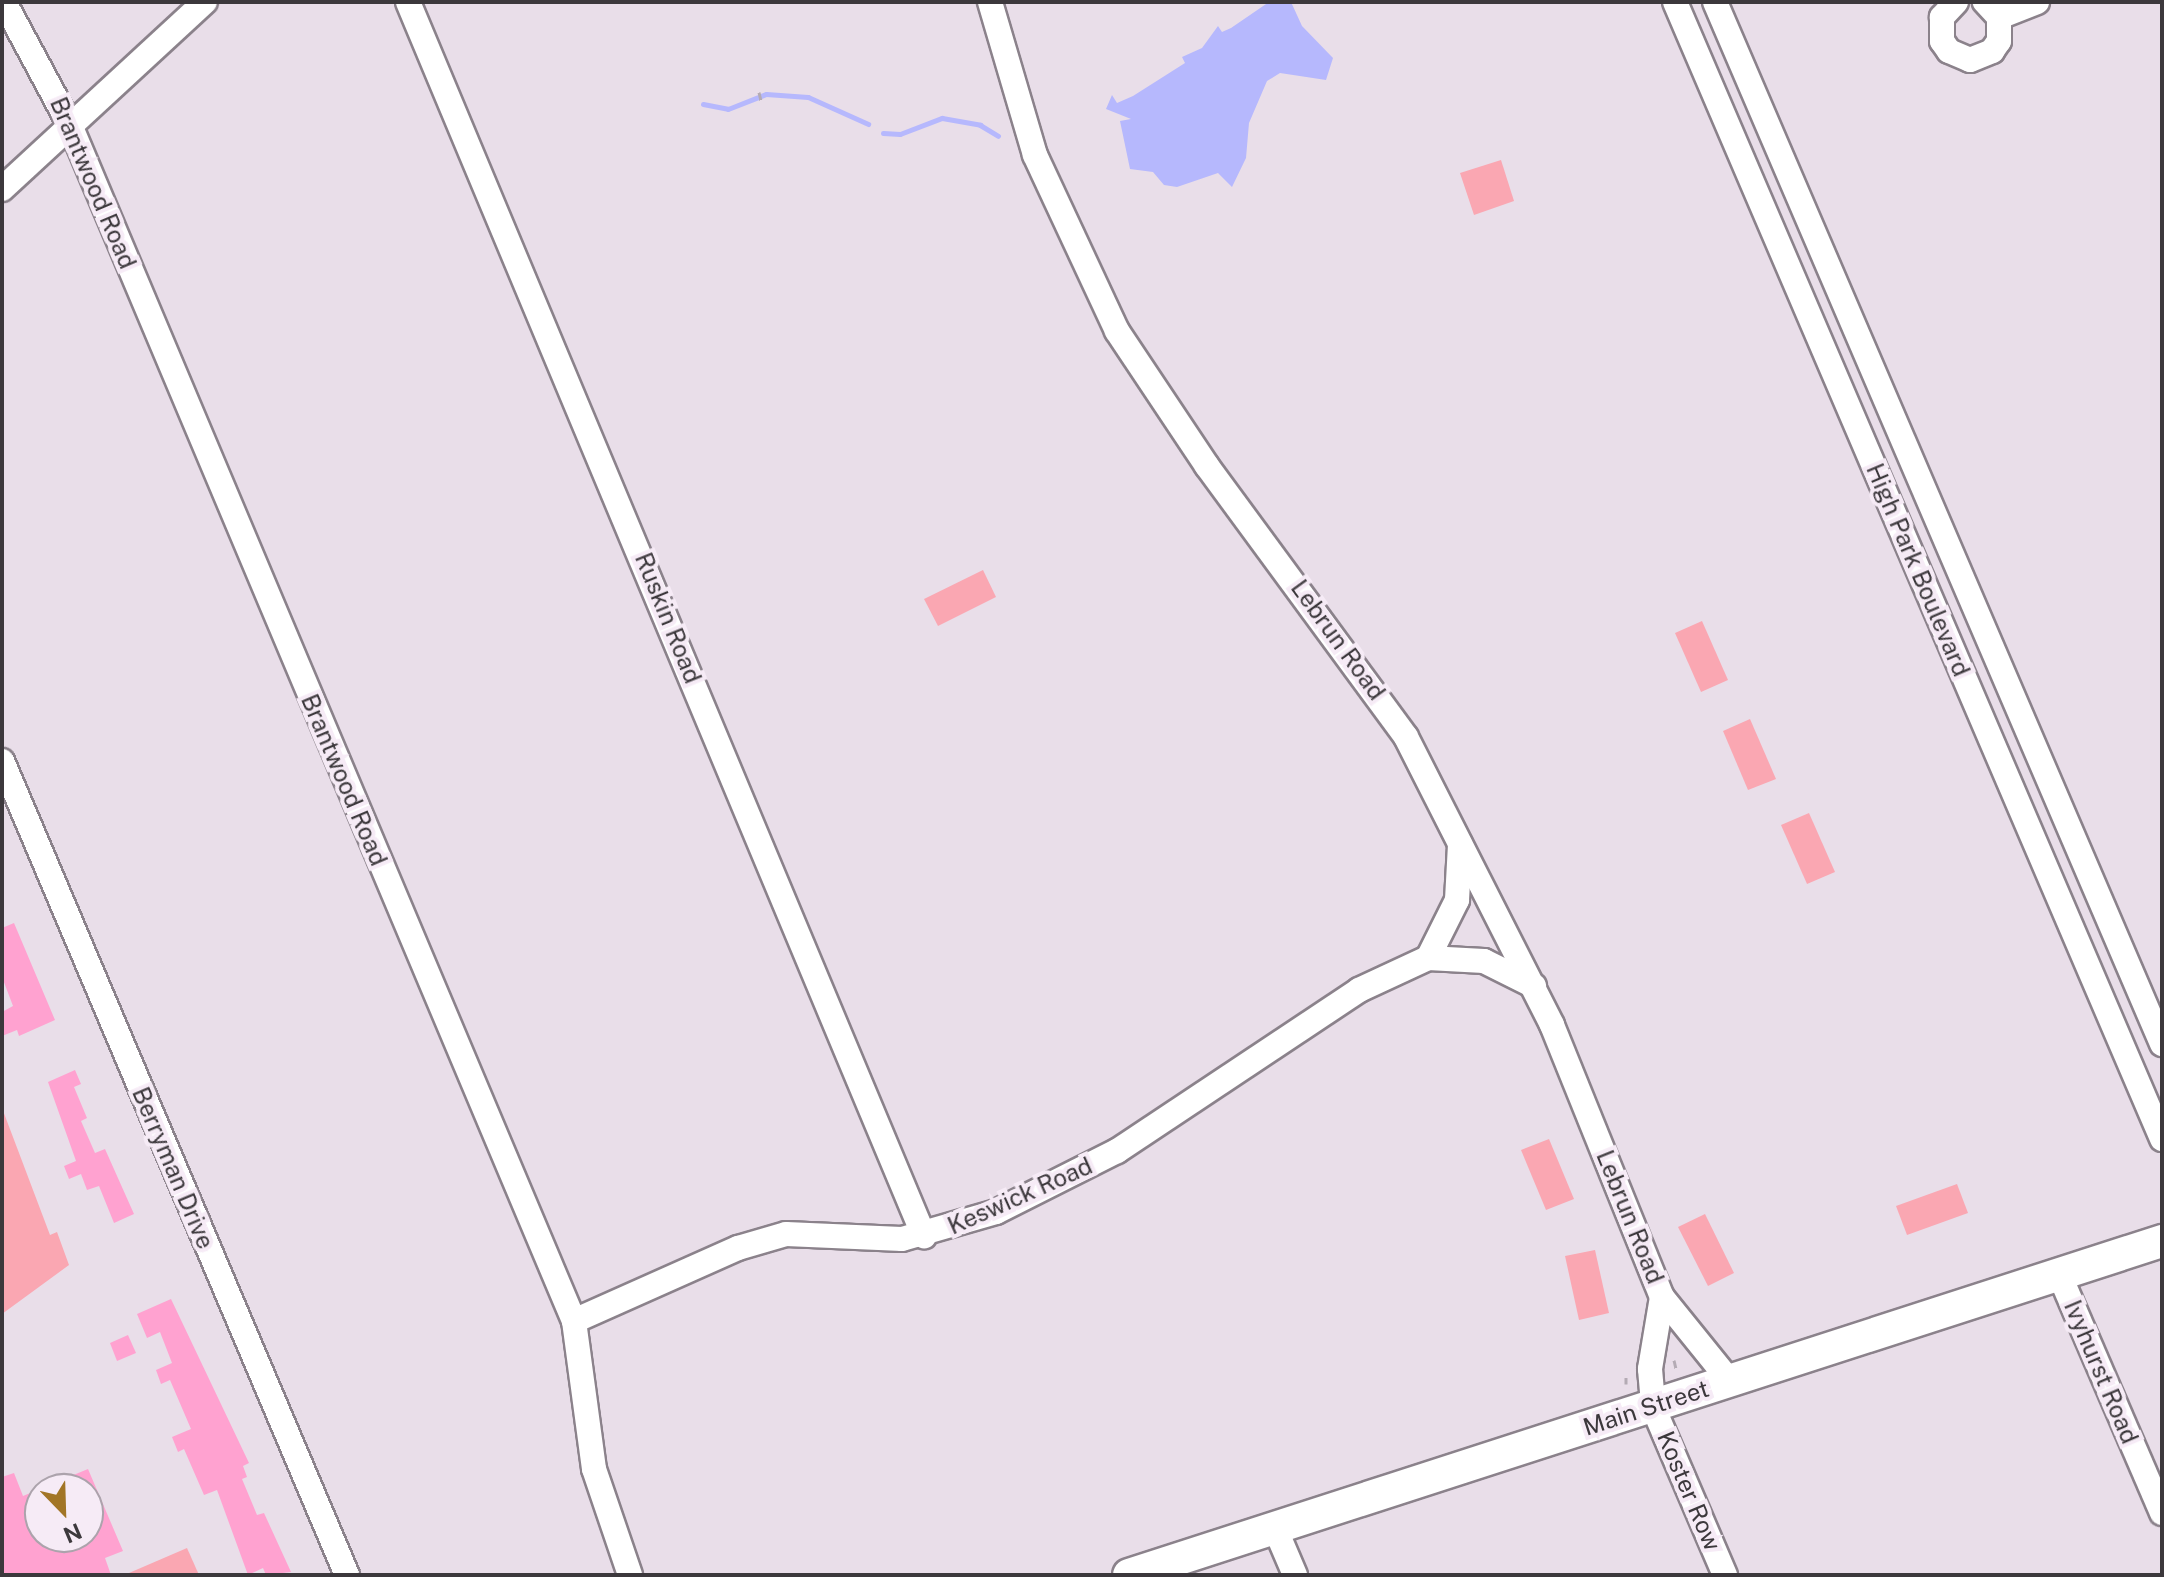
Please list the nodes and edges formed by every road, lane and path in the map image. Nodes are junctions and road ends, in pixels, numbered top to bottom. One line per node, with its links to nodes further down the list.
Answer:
1 (4, 2): 12 (street, Brantwood Road)
2 (205, 2): 12 (street)
3 (408, 2): 24 (street, Ruskin Road)
4 (990, 2): 17 (street, Lebrun Road)
5 (1675, 2): 15 (street, High Park Boulevard)
6 (1715, 2): 14 (street, High Park Boulevard)
7 (1956, 2): 9 (street)
8 (2037, 2): 9 (street)
9 (1992, 10)
10 (759, 92): 11 (path)
11 (761, 101)
12 (70, 125): 13 (street); 28 (street, Brantwood Road)
13 (2, 189)
14 (1929, 502): 15 (street); 20 (street, High Park Boulevard)
15 (1895, 517): 21 (street, High Park Boulevard)
16 (2, 761): 37 (street, Berryman Drive)
17 (1459, 835): 18 (street); 19 (street, Lebrun Road)
18 (1428, 958): 19 (street, Keswick Road); 24 (street, Keswick Road)
19 (1534, 986): 27 (street, Lebrun Road)
20 (2144, 1003): 21 (street); 22 (street, High Park Boulevard)
21 (2110, 1017): 23 (street, High Park Boulevard)
22 (2162, 1044)
23 (2162, 1139)
24 (924, 1236): 28 (street, Keswick Road)
25 (2162, 1241): 26 (main road, Main Street)
26 (2060, 1276): 32 (main road, Main Street); 35 (street, Ivyhurst Road)
27 (1662, 1297): 32 (street, Lebrun Road); 34 (street, Lebrun Road)
28 (574, 1321): 38 (street, Brantwood Road)
29 (1674, 1360): 30 (path)
30 (1676, 1369)
31 (1626, 1377): 33 (path)
32 (1729, 1380): 34 (main road, Main Street)
33 (1626, 1384)
34 (1653, 1407): 36 (main road, Main Street); 41 (street, Koster Row)
35 (2162, 1513)
36 (1275, 1528): 39 (main road, Main Street); 40 (street)
37 (347, 1575)
38 (630, 1575)
39 (1129, 1575)
40 (1295, 1575)
41 (1725, 1575)

